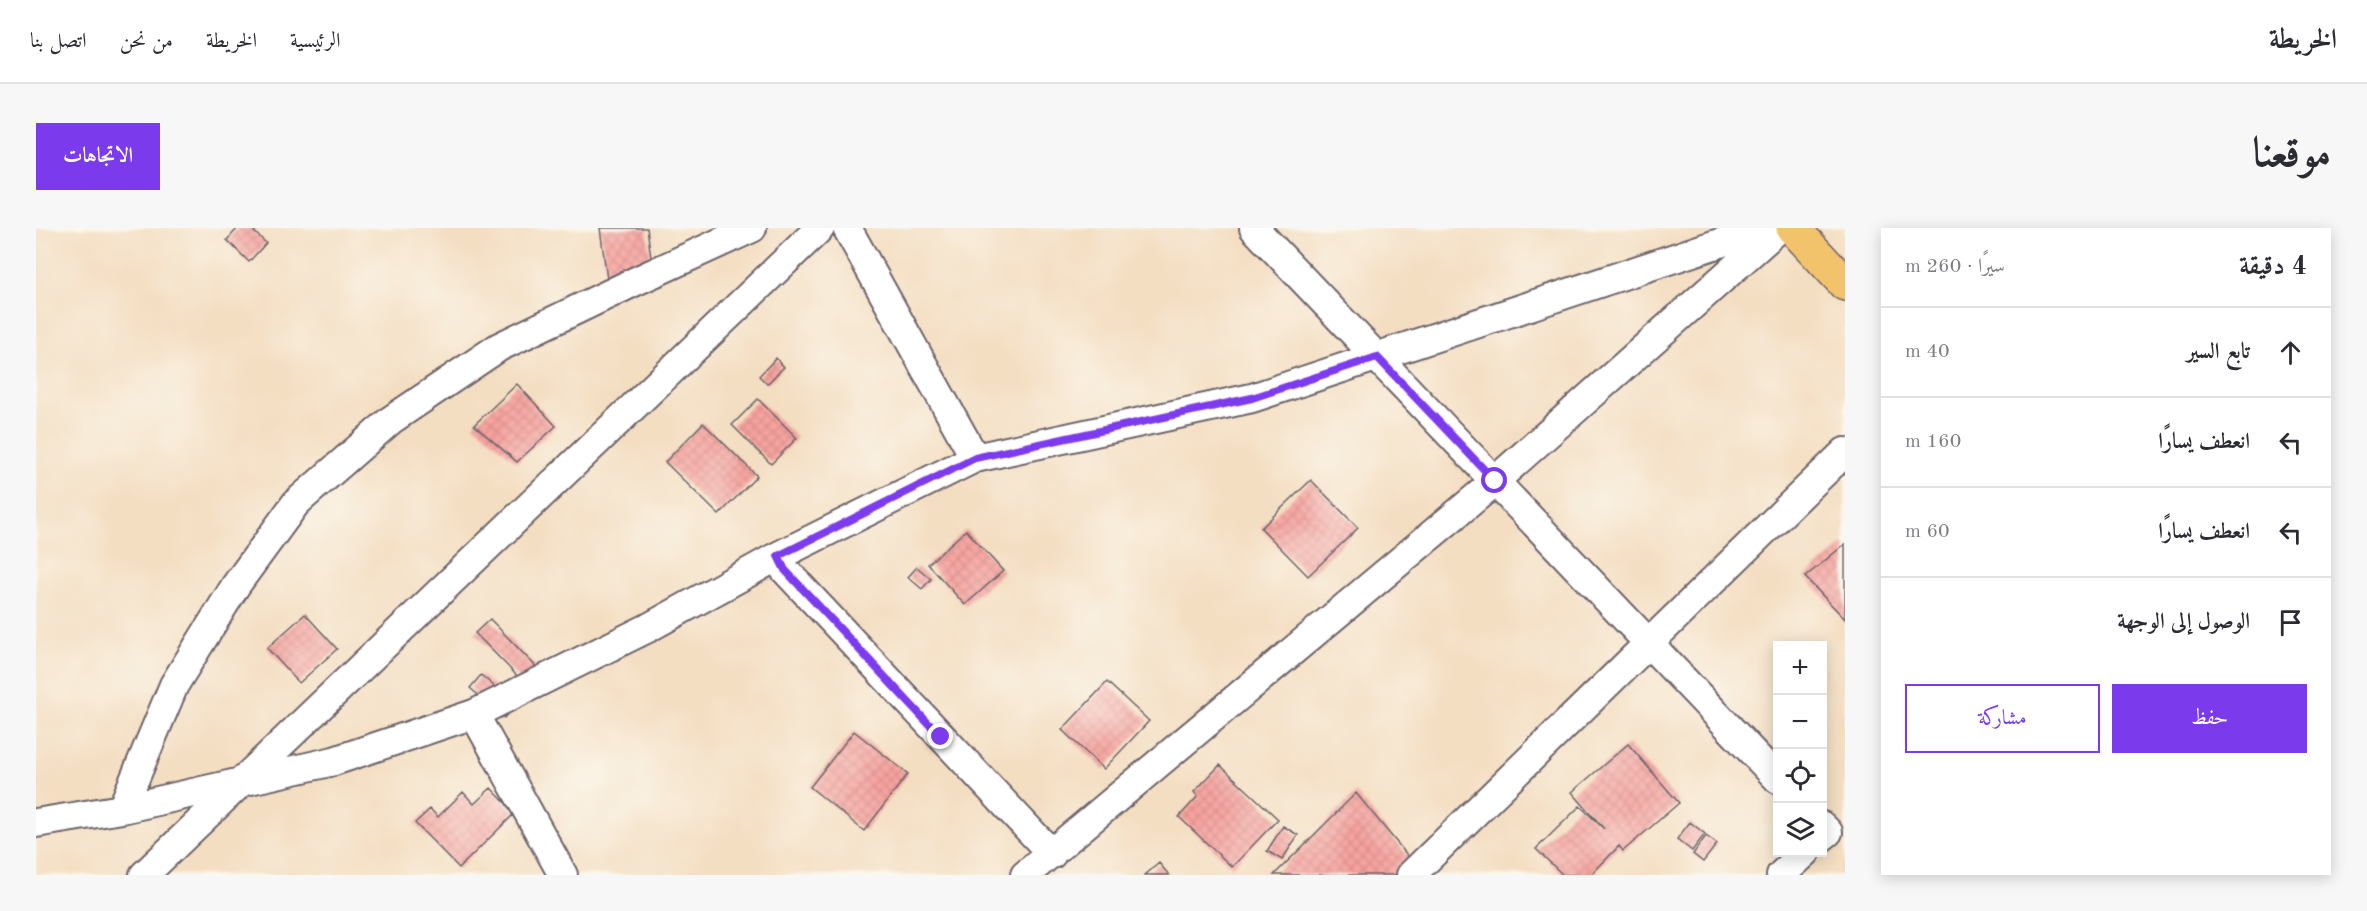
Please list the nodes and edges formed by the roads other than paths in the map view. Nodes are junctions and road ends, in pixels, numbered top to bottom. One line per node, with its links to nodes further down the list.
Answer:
1 (752, 228): 18 (street)
2 (820, 228): 17 (street)
3 (847, 228): 11 (street)
4 (1254, 228): 9 (street)
5 (1765, 228): 9 (street)
6 (1779, 228): 12 (street)
7 (1793, 228): 8 (main road)
8 (1845, 284)
9 (1377, 357): 11 (street); 12 (street)
10 (1845, 452): 14 (street)
11 (975, 458): 13 (street)
12 (1495, 481): 14 (street); 20 (street)
13 (778, 556): 15 (street); 20 (street)
14 (1648, 644): 16 (street); 25 (street)
15 (474, 714): 17 (street); 23 (street)
16 (1773, 774)
17 (242, 782): 18 (street); 22 (street)
18 (122, 809): 19 (street)
19 (36, 823)
20 (1052, 854): 24 (street)
21 (1801, 857): 26 (street)
22 (144, 875)
23 (563, 875)
24 (1025, 875)
25 (1411, 875)
26 (1782, 875)

